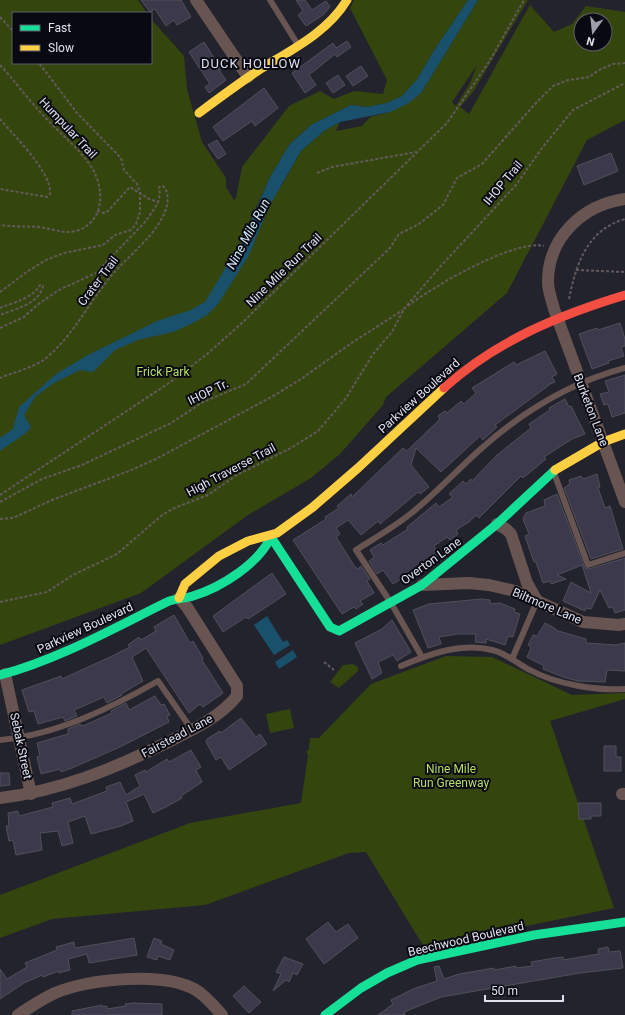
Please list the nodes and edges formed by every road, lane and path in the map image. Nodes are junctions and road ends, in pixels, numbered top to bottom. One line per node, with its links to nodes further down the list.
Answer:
1 (196, 0): 11 (street)
2 (270, 0): 7 (lane)
3 (524, 0): 15 (path, Nine Mile Run Trail)
4 (344, 2): 7 (street)
5 (0, 18): 6 (path)
6 (12, 30)
7 (298, 45): 11 (street)
8 (625, 63): 41 (path, IHOP Tr.)
9 (40, 64): 18 (path, Humpular Trail)
10 (0, 65): 21 (path, Humpular Trail)
11 (248, 77): 13 (street)
12 (625, 82): 30 (path, IHOP Trail)
13 (199, 112)
14 (0, 118): 17 (path)
15 (417, 151): 16 (path); 40 (path, Nine Mile Run Trail)
16 (316, 173)
17 (0, 189)
18 (140, 194): 20 (path); 21 (path); 27 (path, Crater Trail)
19 (625, 198): 24 (street)
20 (158, 202): 33 (path, Crater Trail); 35 (path, Crater Trail)
21 (98, 212): 23 (path)
22 (625, 219): 25 (path)
23 (0, 225)
24 (554, 250): 30 (path); 32 (street, Burketon Lane)
25 (576, 270): 26 (path); 32 (path)
26 (625, 272)
27 (0, 292)
28 (625, 295): 32 (street, Parkview Boulevard)
29 (0, 308): 31 (path)
30 (404, 309): 43 (path); 50 (path, High Traverse Trail)
31 (0, 315)
32 (562, 316): 36 (street, Burketon Lane); 45 (street, Parkview Boulevard)
33 (0, 328)
34 (625, 368): 36 (lane)
35 (0, 378)
36 (580, 384): 38 (street, Burketon Lane); 51 (lane)
37 (625, 434): 38 (street, Overton Lane)
38 (603, 442): 39 (street, Overton Lane); 42 (street, Burketon Lane)
39 (553, 471): 44 (street, Overton Lane); 46 (lane)
40 (0, 495)
41 (0, 502)
42 (625, 502)
43 (0, 519)
44 (497, 524): 47 (street, Overton Lane); 49 (street)
45 (271, 537): 48 (street, Parkview Boulevard); 48 (street, Parkview Boulevard); 51 (street, Overton Lane)
46 (625, 553)
47 (422, 585): 49 (street, Biltmore Lane); 51 (street, Overton Lane)
48 (179, 598): 58 (street, Parkview Boulevard); 60 (street, Fairstead Lane)
49 (537, 601): 52 (street, Biltmore Lane); 54 (lane)
50 (0, 602)
51 (390, 603): 53 (lane)
52 (625, 624)
53 (422, 657): 54 (lane); 56 (lane)
54 (512, 659): 59 (lane)
55 (324, 662): 57 (path)
56 (401, 666)
57 (334, 670)
58 (3, 675): 61 (street, Sebak Street)
59 (625, 689)
60 (192, 730): 61 (lane); 63 (street, Fairstead Lane)
61 (19, 737): 62 (lane); 63 (street, Sebak Street)
62 (0, 740)
63 (31, 794): 64 (street, Fairstead Lane)
64 (0, 798)
65 (625, 922): 68 (street, Beechwood Boulevard)
66 (18, 1015): 67 (street)
67 (222, 1015)
68 (326, 1015)

